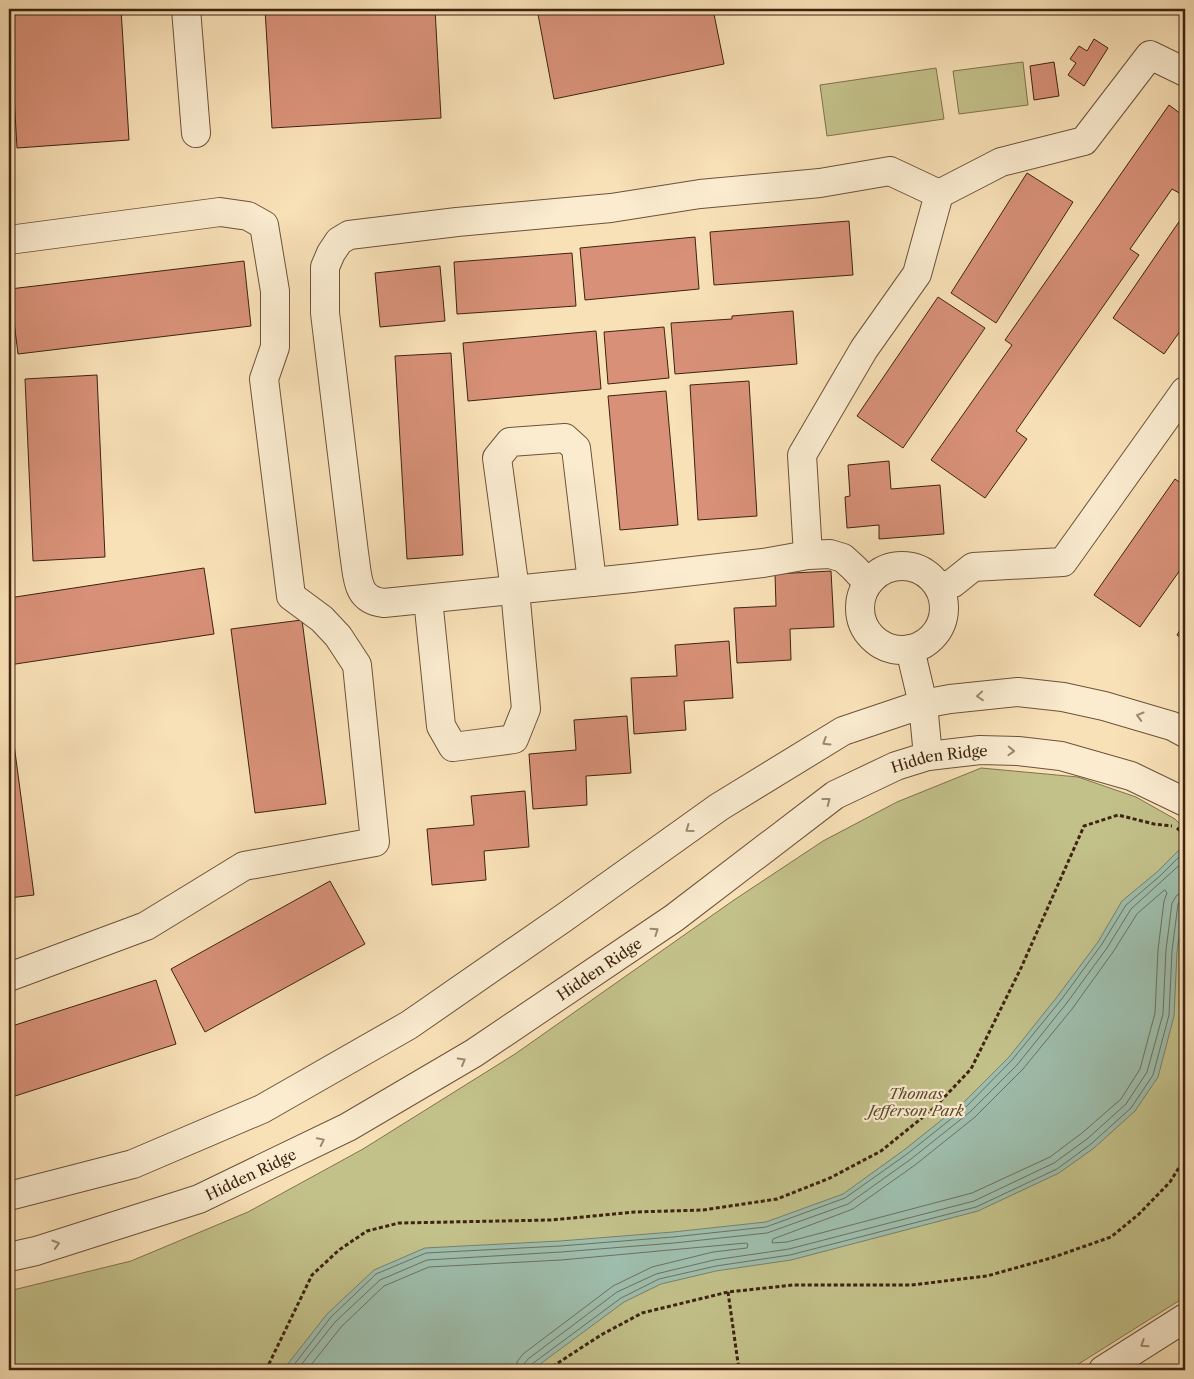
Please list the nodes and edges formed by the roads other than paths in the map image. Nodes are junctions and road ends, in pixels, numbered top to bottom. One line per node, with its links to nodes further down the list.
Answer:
1 (186, 9): 3 (street)
2 (1185, 72): 4 (street)
3 (196, 133)
4 (939, 194): 7 (street); 12 (street)
5 (9, 240): 18 (street)
6 (1185, 391): 10 (street)
7 (808, 555): 8 (street); 9 (street)
8 (592, 582): 11 (street); 11 (street)
9 (868, 583): 10 (street); 13 (street)
10 (939, 588): 13 (street)
11 (514, 590): 12 (street); 12 (street)
12 (428, 599)
13 (910, 650): 14 (street)
14 (923, 704): 15 (street, one-way to 14); 16 (street); 19 (street, one-way to 19)
15 (1185, 733)
16 (928, 756): 17 (street, Hidden Ridge, one-way to 17); 20 (street, Hidden Ridge, one-way to 16)
17 (1182, 810)
18 (9, 977)
19 (9, 1196)
20 (9, 1257)
21 (1185, 1318): 22 (street, one-way to 22)
22 (1103, 1370)

